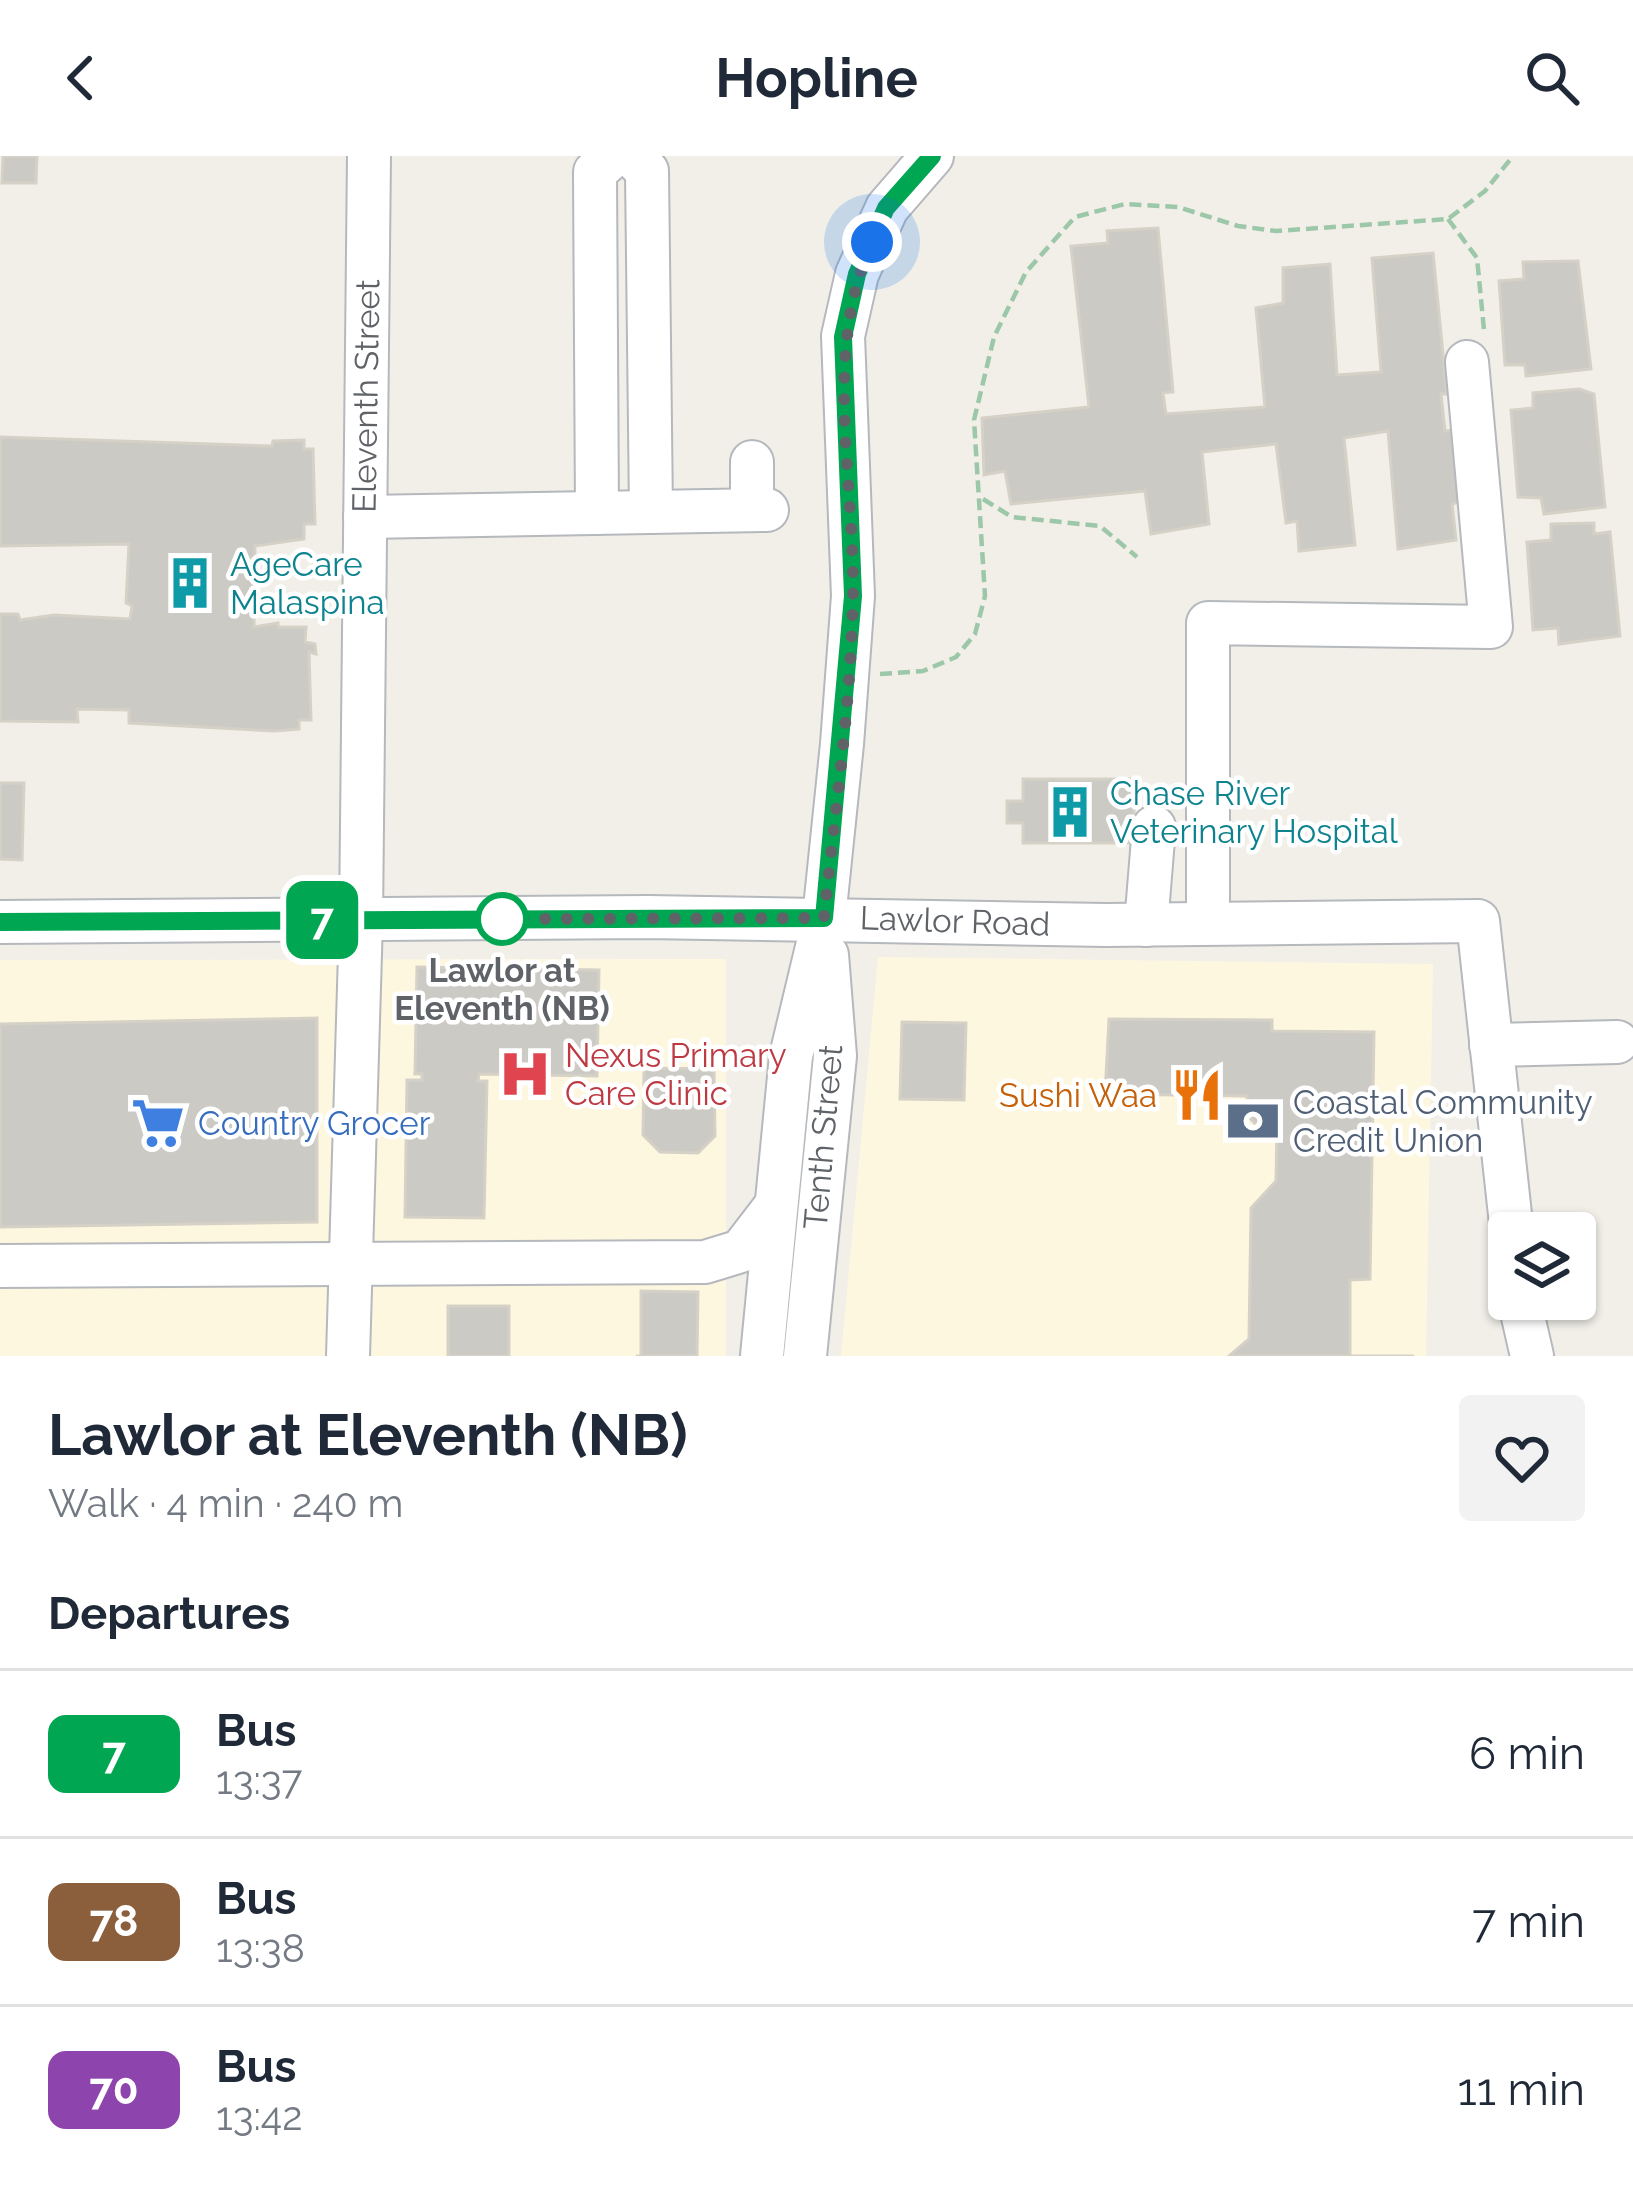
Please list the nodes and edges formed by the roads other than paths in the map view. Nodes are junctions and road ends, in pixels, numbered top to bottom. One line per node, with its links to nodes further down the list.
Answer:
1 (369, 156): 9 (street, Eleventh Street)
2 (613, 156): 8 (street)
3 (632, 156): 7 (street)
4 (932, 156): 11 (street, Tenth Street)
5 (1467, 362): 14 (street)
6 (752, 462): 7 (street)
7 (651, 512): 8 (street)
8 (597, 513): 9 (street)
9 (365, 517): 12 (street, Eleventh Street)
10 (1154, 827): 15 (street)
11 (824, 918): 12 (street, Lawlor Road); 15 (street, Lawlor Road); 18 (street, Tenth Street); 26 (street, Tenth Street)
12 (362, 920): 13 (street, Lawlor Road); 20 (street, Eleventh Street)
13 (0, 922)
14 (1208, 923): 15 (street, Lawlor Road); 17 (street, Lawlor Road)
15 (1146, 925)
16 (1617, 1042): 17 (street)
17 (1491, 1045): 19 (street)
18 (775, 1208): 21 (street); 24 (street, Tenth Street)
19 (1510, 1212)
20 (350, 1262): 21 (street); 22 (street); 25 (street, Eleventh Street)
21 (705, 1262): 24 (street)
22 (0, 1266)
23 (1524, 1320): 27 (street)
24 (762, 1343)
25 (348, 1356)
26 (805, 1356)
27 (1532, 1356)

